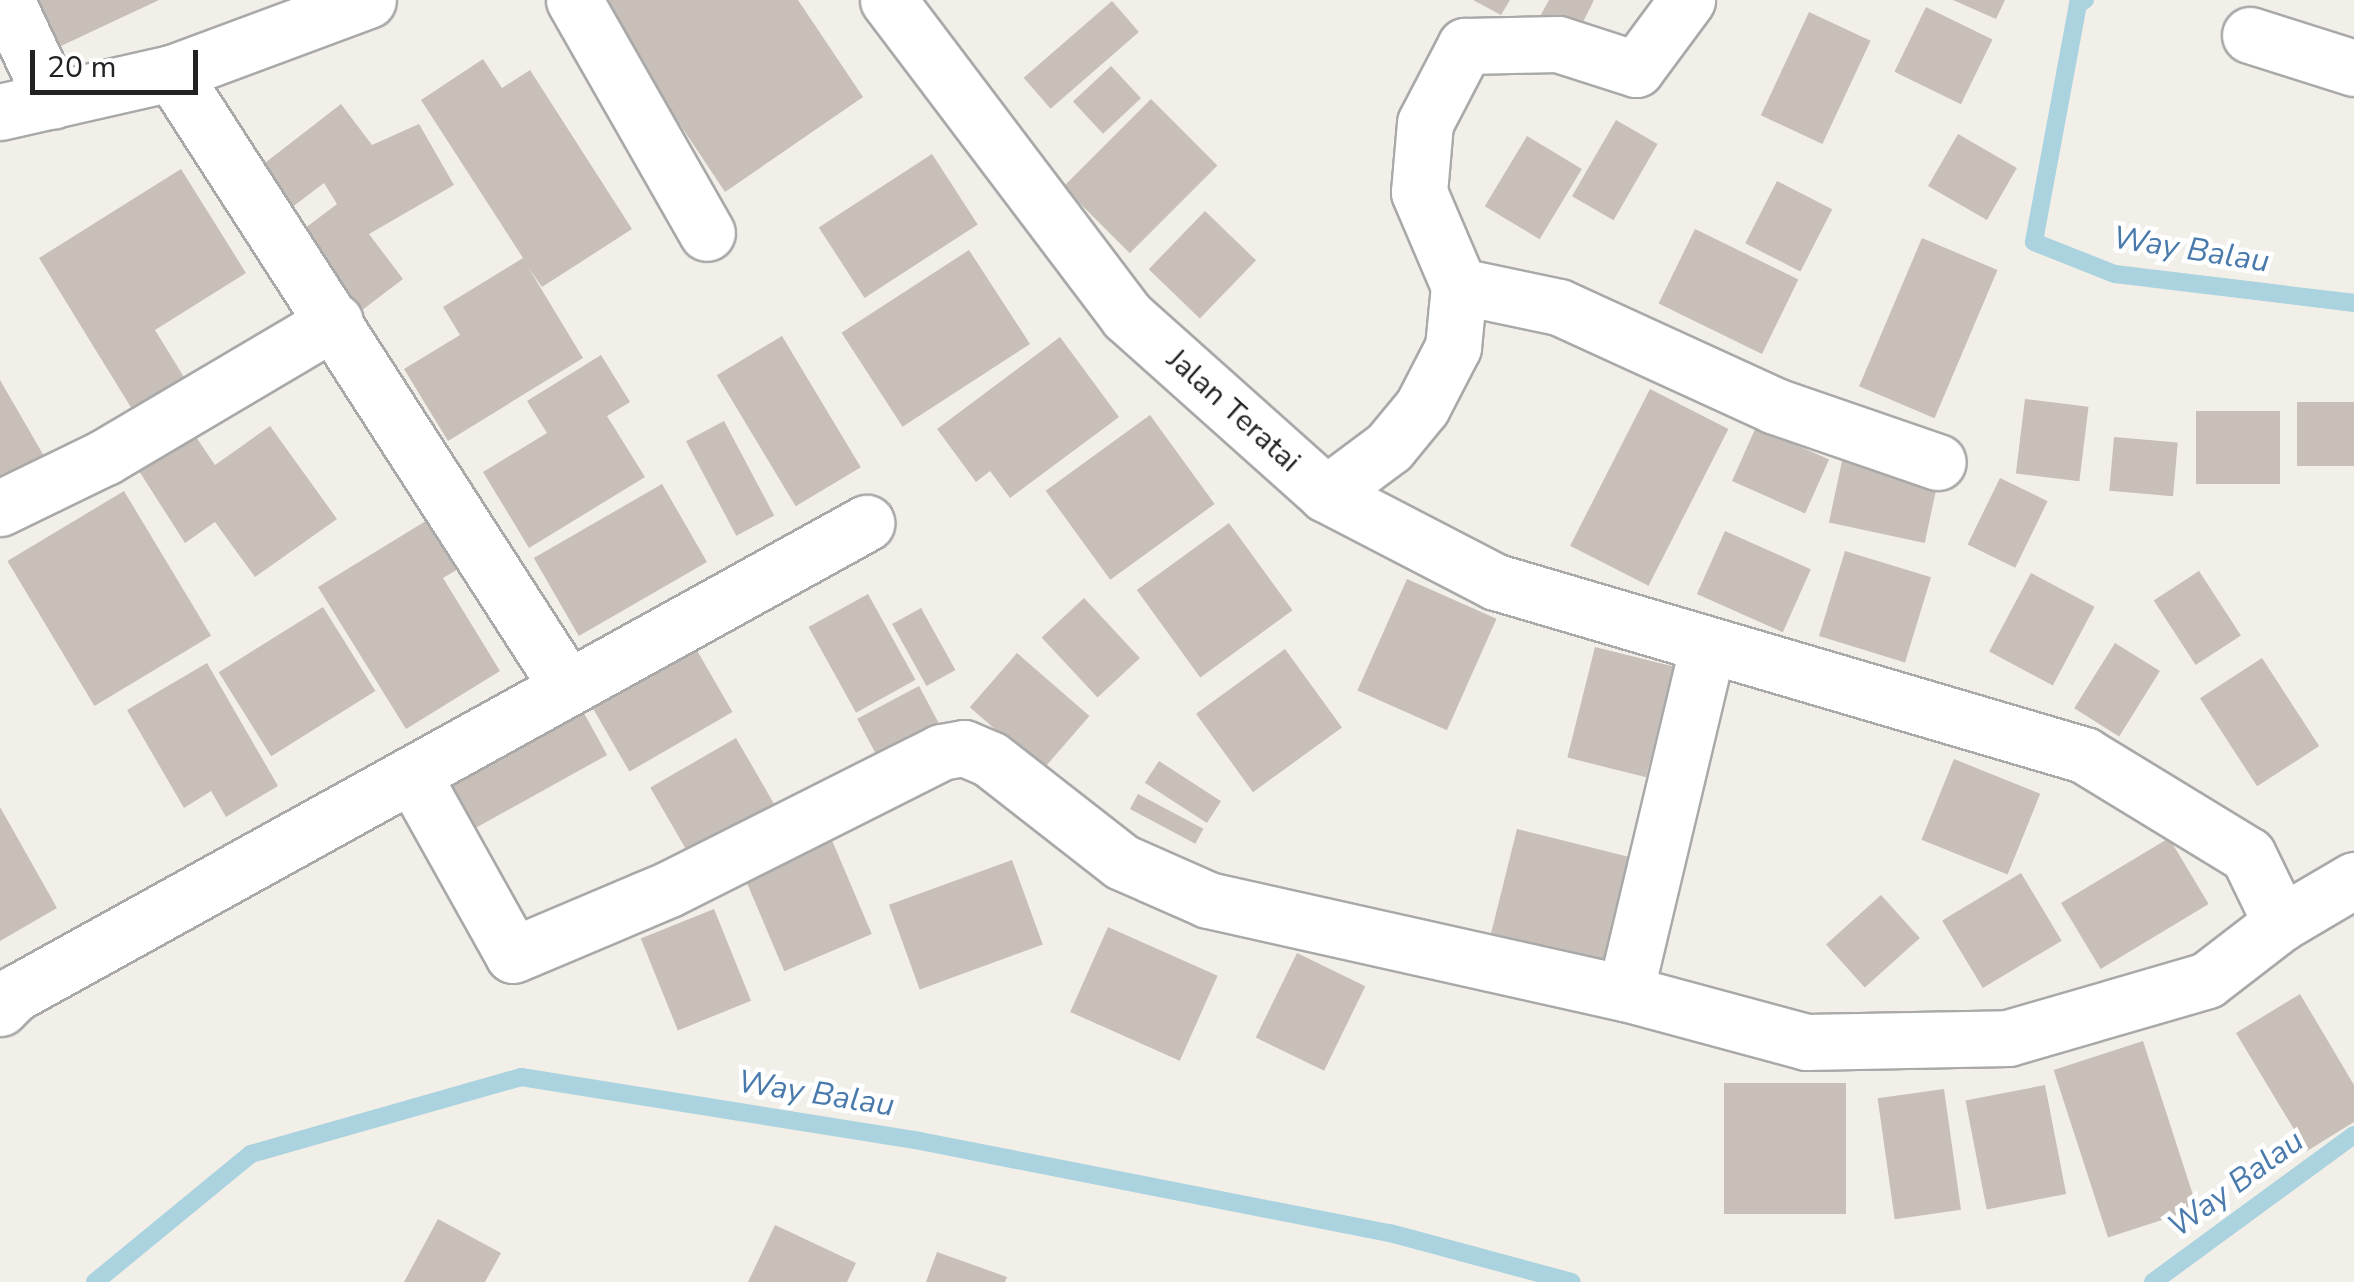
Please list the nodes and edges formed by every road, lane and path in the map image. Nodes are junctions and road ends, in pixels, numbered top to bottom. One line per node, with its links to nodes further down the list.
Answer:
1 (6, 0): 9 (street)
2 (368, 0): 8 (street)
3 (574, 0): 11 (street)
4 (888, 0): 15 (street, Jalan Teratai)
5 (1687, 0): 12 (street)
6 (2250, 36): 7 (street)
7 (2354, 68)
8 (172, 72): 9 (street); 13 (street)
9 (53, 101): 10 (street)
10 (0, 112)
11 (706, 233)
12 (1459, 286): 14 (street); 15 (street)
13 (336, 321): 16 (street); 19 (street)
14 (1938, 462)
15 (1326, 494): 18 (street, Jalan Teratai)
16 (0, 508)
17 (866, 523): 19 (street)
18 (1707, 650): 22 (street, Jalan Teratai); 23 (street)
19 (568, 688): 20 (street)
20 (412, 774): 23 (street); 24 (street)
21 (2354, 880): 22 (street)
22 (2280, 923): 23 (street)
23 (1625, 993)
24 (0, 1008)

